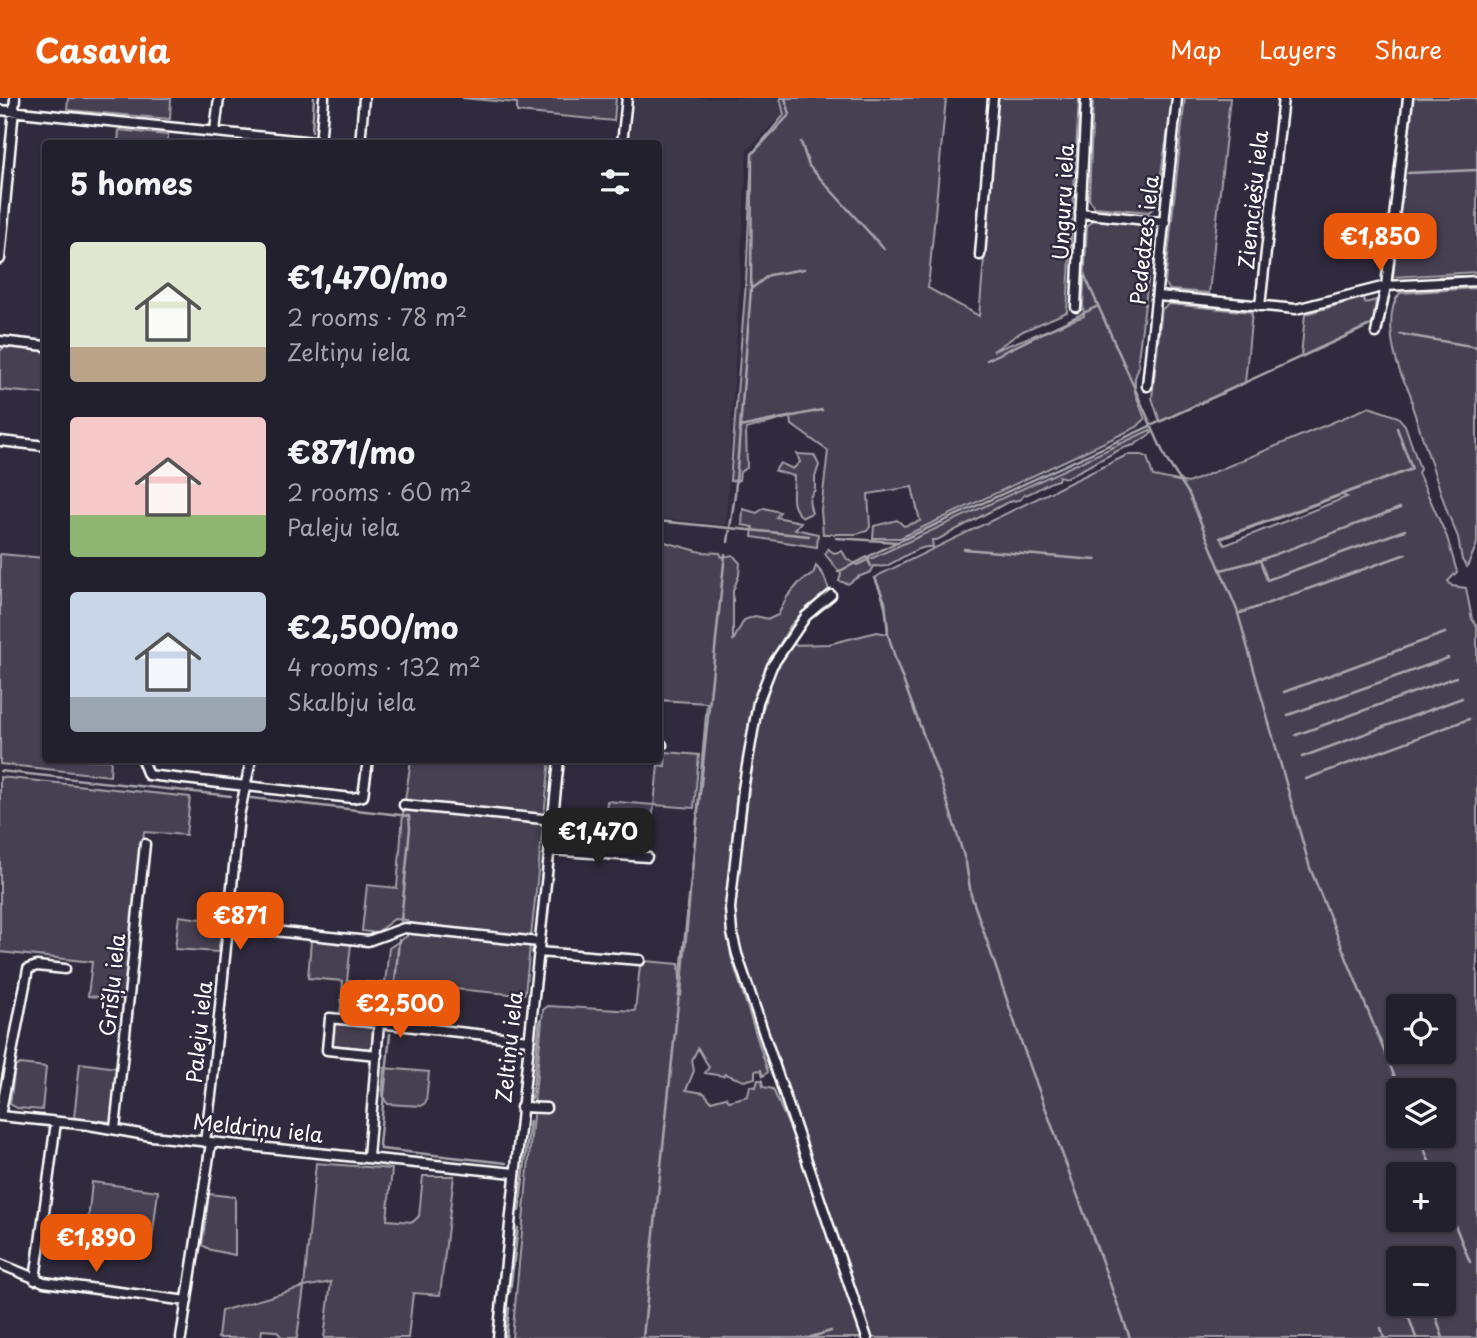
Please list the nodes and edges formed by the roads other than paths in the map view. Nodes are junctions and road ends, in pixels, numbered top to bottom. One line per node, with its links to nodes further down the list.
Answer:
1 (15, 98): 12 (street)
2 (219, 98): 13 (street)
3 (324, 98): 15 (street)
4 (364, 98): 16 (street)
5 (627, 98): 17 (street)
6 (993, 98): 20 (street)
7 (1086, 98): 18 (street, Unguru iela)
8 (1177, 98): 19 (street, Pededzes iela)
9 (1283, 98): 25 (street, Ziemciešu iela)
10 (1408, 98): 23 (street)
11 (0, 110): 12 (street)
12 (13, 111): 13 (street); 21 (street)
13 (215, 131): 14 (street)
14 (294, 140)
15 (320, 140)
16 (360, 140)
17 (622, 140)
18 (1080, 213): 19 (street); 26 (street, Unguru iela)
19 (1165, 222): 24 (street, Pededzes iela)
20 (981, 255)
21 (0, 259)
22 (1477, 281): 23 (street)
23 (1386, 286): 25 (street); 27 (street)
24 (1158, 296): 25 (street); 30 (street, Pededzes iela)
25 (1260, 306)
26 (1076, 307)
27 (1377, 333)
28 (0, 341): 29 (street)
29 (42, 346)
30 (1147, 386)
31 (0, 441): 32 (street)
32 (42, 446)
33 (831, 595): 65 (street)
34 (143, 763): 38 (street)
35 (250, 763): 38 (street, Paleju iela)
36 (368, 763): 38 (street)
37 (559, 763): 40 (street, Zeltiņu iela)
38 (246, 787): 44 (street, Paleju iela)
39 (404, 805): 40 (street)
40 (553, 820): 42 (street, Zeltiņu iela)
41 (145, 844): 56 (street, Grīšļu iela)
42 (550, 850): 43 (street); 45 (street, Zeltiņu iela)
43 (648, 857)
44 (228, 926): 45 (street); 57 (street, Paleju iela)
45 (539, 942): 46 (street, Zeltiņu iela)
46 (538, 952): 47 (street); 50 (street, Zeltiņu iela)
47 (640, 960)
48 (65, 969): 54 (street)
49 (379, 1023): 50 (street); 51 (street); 51 (street)
50 (529, 1040): 52 (street, Zeltiņu iela)
51 (377, 1055): 58 (street)
52 (521, 1107): 53 (street); 59 (street, Zeltiņu iela)
53 (546, 1108)
54 (0, 1116): 55 (street, Meldriņu iela)
55 (56, 1122): 56 (street, Meldriņu iela); 61 (street)
56 (115, 1129): 57 (street, Meldriņu iela)
57 (208, 1142): 58 (street, Meldriņu iela); 62 (street, Paleju iela)
58 (368, 1157): 59 (street, Meldriņu iela)
59 (514, 1173): 64 (street, Zeltiņu iela)
60 (0, 1264): 61 (street)
61 (35, 1280): 62 (street)
62 (187, 1301): 63 (street, Paleju iela)
63 (181, 1338)
64 (498, 1338)
65 (867, 1338)

